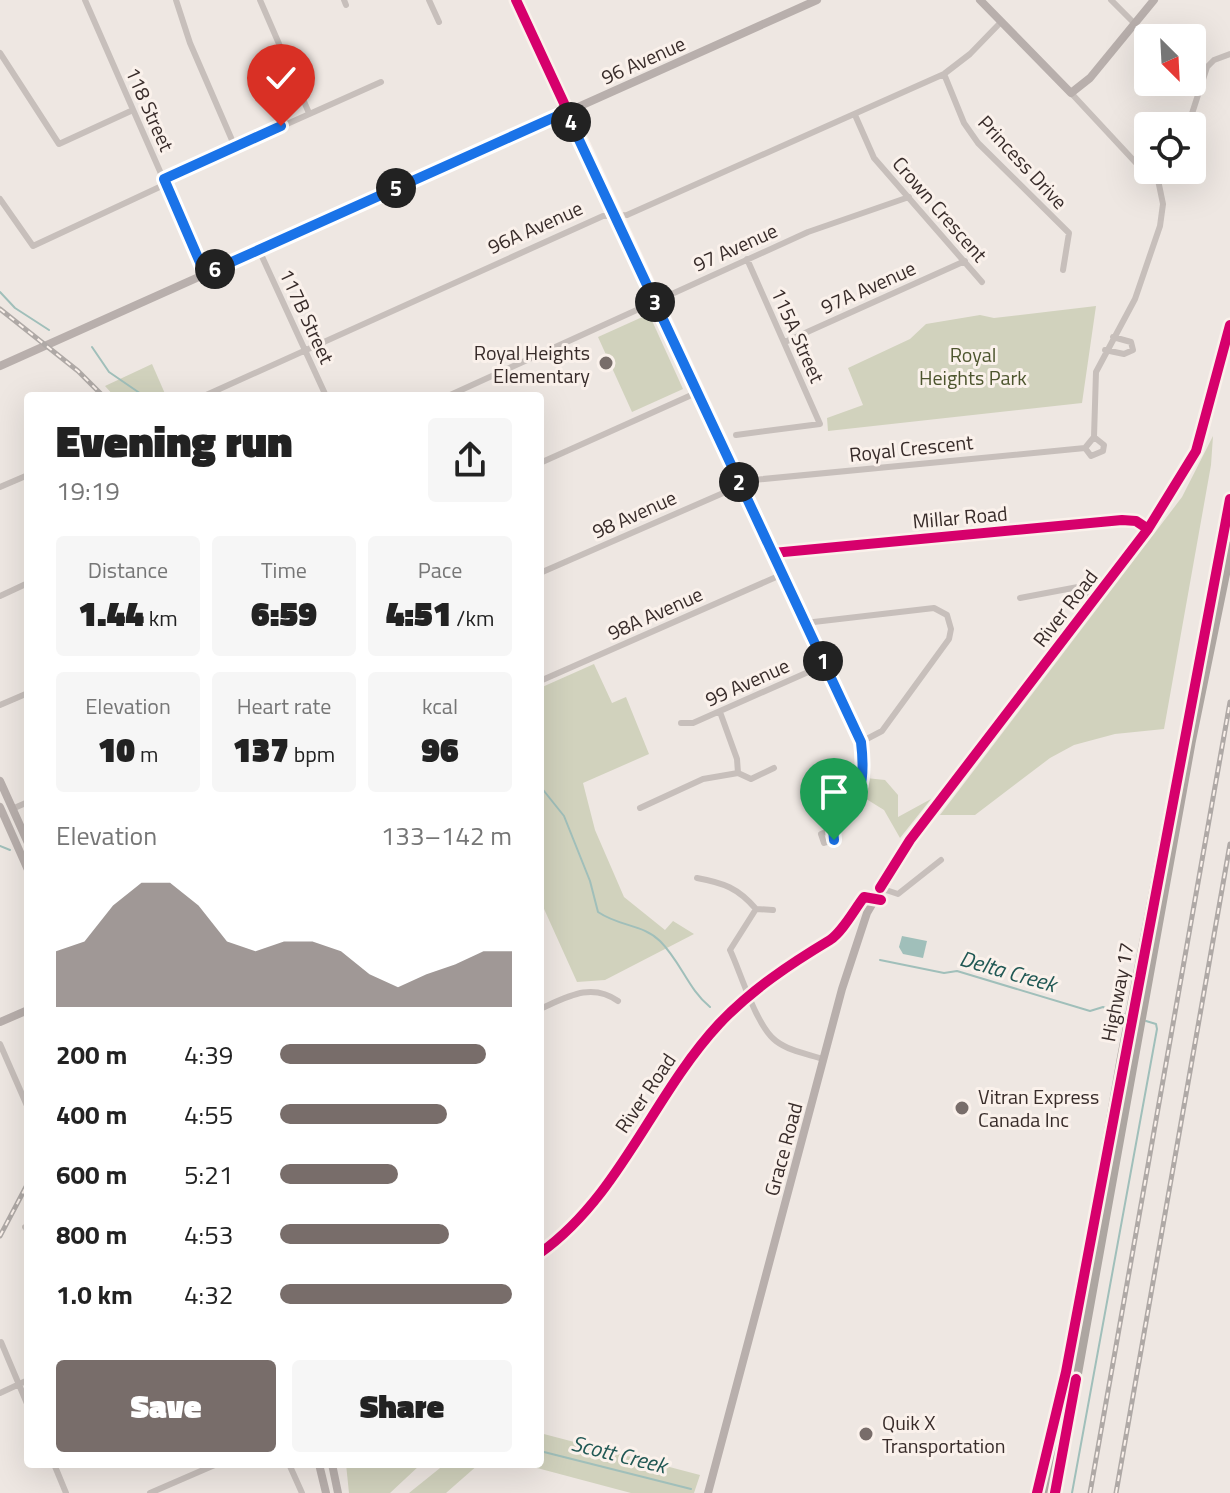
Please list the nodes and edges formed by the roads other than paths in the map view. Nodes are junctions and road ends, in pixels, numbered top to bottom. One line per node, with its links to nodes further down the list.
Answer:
1 (85, 0): 19 (street, 118 Street)
2 (176, 0): 24 (street)
3 (260, 0): 22 (street)
4 (429, 0): 10 (street)
5 (516, 0): 20 (street)
6 (817, 0): 20 (street, 96 Avenue)
7 (980, 0): 11 (street)
8 (1111, 0): 12 (street)
9 (1154, 0): 12 (street)
10 (439, 22)
11 (1001, 22): 16 (street, 96A Avenue); 18 (street)
12 (1135, 24)
13 (1134, 25): 18 (street)
14 (0, 53): 19 (street)
15 (1230, 54): 21 (street)
16 (944, 74): 23 (street, 96A Avenue); 34 (street, Princess Drive)
17 (381, 82): 22 (street)
18 (1071, 93): 25 (street)
19 (133, 110): 26 (street, 118 Street)
20 (566, 112): 30 (street); 31 (street, 96 Avenue)
21 (1193, 112)
22 (309, 113): 24 (street)
23 (855, 115): 28 (street, Crown Crescent); 30 (street, 96A Avenue)
24 (235, 147): 26 (street)
25 (1134, 161)
26 (165, 182): 29 (street); 35 (street, 118 Street)
27 (1159, 184): 39 (street)
28 (909, 197): 32 (street, 97 Avenue); 33 (street, Crown Crescent)
29 (0, 199)
30 (614, 216): 37 (street); 41 (street, 96A Avenue)
31 (259, 250): 35 (street, 96 Avenue); 41 (street, 117B Street)
32 (747, 259): 37 (street, 97 Avenue); 40 (street, 115A Street)
33 (965, 261): 36 (street, Crown Crescent); 40 (street, 97A Avenue)
34 (1063, 270)
35 (205, 274): 43 (street, 96 Avenue)
36 (982, 282)
37 (655, 302): 46 (street, 97 Avenue); 47 (street)
38 (1230, 325): 56 (street, River Road)
39 (1113, 337): 42 (street); 42 (street)
40 (785, 342): 48 (street, 115A Street)
41 (305, 350): 44 (street, 96A Avenue); 45 (street, 117B Street)
42 (1105, 350): 49 (street)
43 (0, 366)
44 (213, 392)
45 (324, 392)
46 (457, 392)
47 (696, 393): 51 (street); 53 (street)
48 (736, 435)
49 (1094, 437): 50 (street); 50 (street)
50 (1085, 448): 53 (street, Royal Crescent)
51 (544, 461)
52 (24, 477): 54 (street)
53 (740, 485): 58 (street); 59 (street, 98 Avenue)
54 (0, 487)
55 (1230, 499): 100 (highway, Highway 17)
56 (1148, 529): 58 (street, Millar Road); 64 (street, River Road)
57 (1230, 547): 118 (highway, Highway 17)
58 (773, 553): 60 (street)
59 (544, 571)
60 (783, 574): 65 (street); 67 (street, 98A Avenue)
61 (24, 585): 62 (street)
62 (0, 596)
63 (1020, 598): 64 (street)
64 (1096, 599): 86 (street, River Road)
65 (805, 623): 66 (street); 72 (street)
66 (824, 665): 70 (street, 99 Avenue); 72 (street)
67 (544, 679)
68 (24, 695): 69 (street)
69 (0, 705)
70 (720, 712): 71 (street, 99 Avenue); 74 (street)
71 (681, 723)
72 (861, 742): 81 (street)
73 (774, 768): 74 (street)
74 (738, 773): 79 (street)
75 (0, 781): 76 (street)
76 (3, 795): 80 (street)
77 (24, 804): 80 (street)
78 (0, 807): 84 (street)
79 (640, 808)
80 (12, 809): 82 (street)
81 (833, 829)
82 (24, 834)
83 (941, 860): 86 (street)
84 (24, 861)
85 (697, 878): 87 (street)
86 (880, 888): 96 (street, Grace Road)
87 (756, 909): 88 (street); 90 (street)
88 (773, 910)
89 (832, 939): 90 (street, River Road)
90 (750, 994): 96 (street); 98 (street, River Road)
91 (618, 1001): 92 (street)
92 (544, 1007)
93 (24, 1012): 94 (street)
94 (0, 1022)
95 (0, 1044): 97 (street)
96 (823, 1059): 115 (street, Grace Road)
97 (24, 1099)
98 (544, 1249)
99 (1, 1342): 102 (street)
100 (1066, 1372): 116 (highway); 117 (highway, Highway 17)
101 (24, 1382): 102 (street)
102 (18, 1384): 103 (street); 104 (street)
103 (0, 1393)
104 (24, 1397)
105 (56, 1468): 110 (street)
106 (208, 1468): 111 (street)
107 (291, 1468): 112 (street)
108 (320, 1468): 113 (street)
109 (333, 1468): 114 (street)
110 (66, 1493)
111 (150, 1493)
112 (302, 1493)
113 (326, 1493)
114 (338, 1493)
115 (708, 1493)
116 (1037, 1493)
117 (1046, 1493)
118 (1055, 1493)

